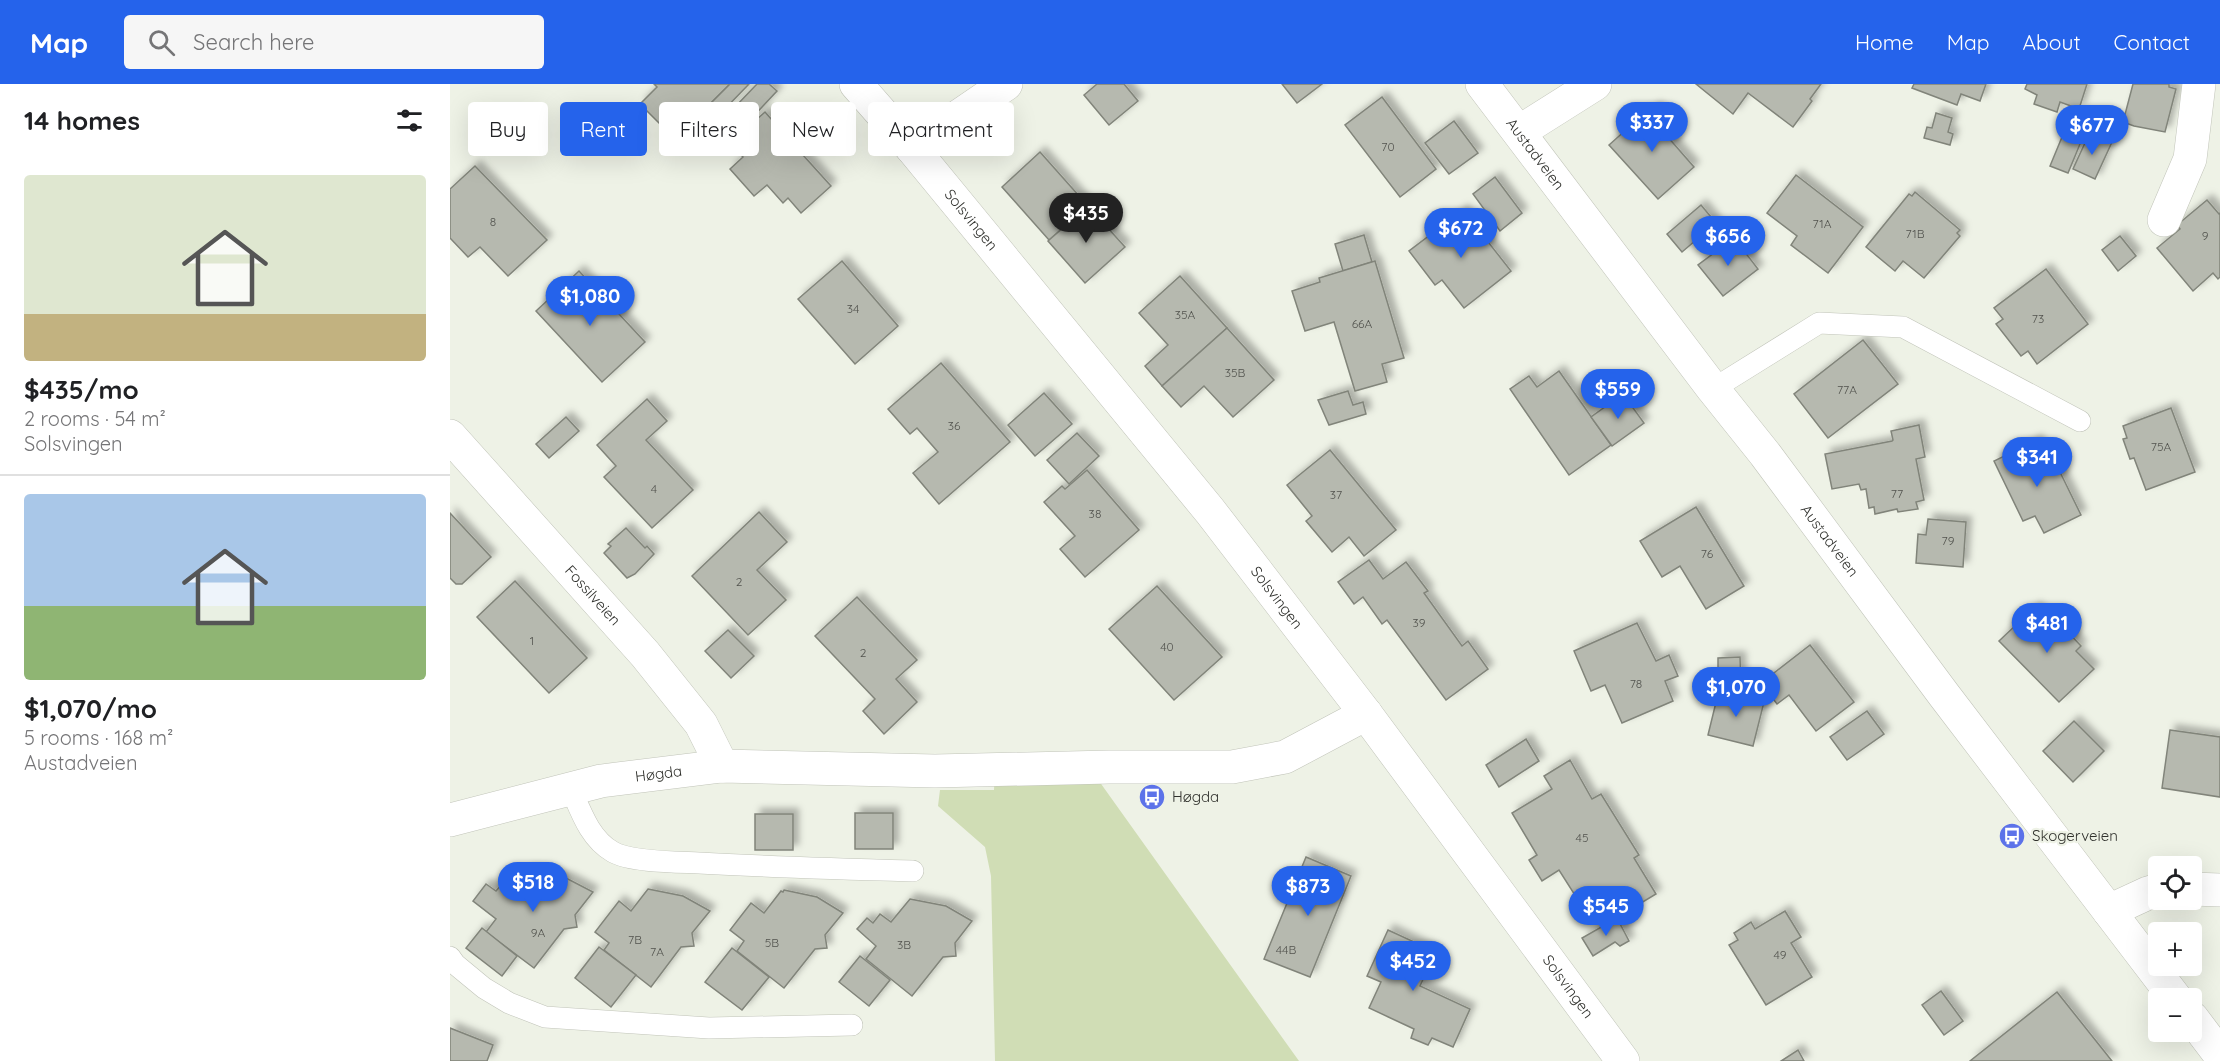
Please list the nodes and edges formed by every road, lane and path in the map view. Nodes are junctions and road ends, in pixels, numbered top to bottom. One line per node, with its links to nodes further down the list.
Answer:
1 (856, 84): 6 (street, Solsvingen)
2 (1006, 84): 7 (street)
3 (1482, 84): 8 (street, Austadveien)
4 (1595, 84): 8 (street)
5 (2199, 84): 10 (street)
6 (872, 102)
7 (980, 102)
8 (1519, 132): 11 (street, Austadveien)
9 (919, 156): 14 (street, Solsvingen)
10 (2164, 220)
11 (1713, 389): 12 (lane); 22 (street, Austadveien)
12 (2080, 421)
13 (450, 436): 15 (street, Fossilveien)
14 (1366, 714): 15 (street, Høgda); 28 (street, Solsvingen)
15 (722, 766): 16 (street, Høgda)
16 (571, 789): 17 (street, Høgda); 18 (lane)
17 (450, 820)
18 (913, 871)
19 (2202, 889): 20 (street)
20 (2220, 890)
21 (2148, 893): 22 (street)
22 (2109, 911): 24 (street, Austadveien)
23 (450, 957): 25 (lane)
24 (2168, 988)
25 (852, 1025)
26 (2202, 1031): 27 (street)
27 (2220, 1055)
28 (1623, 1061)

